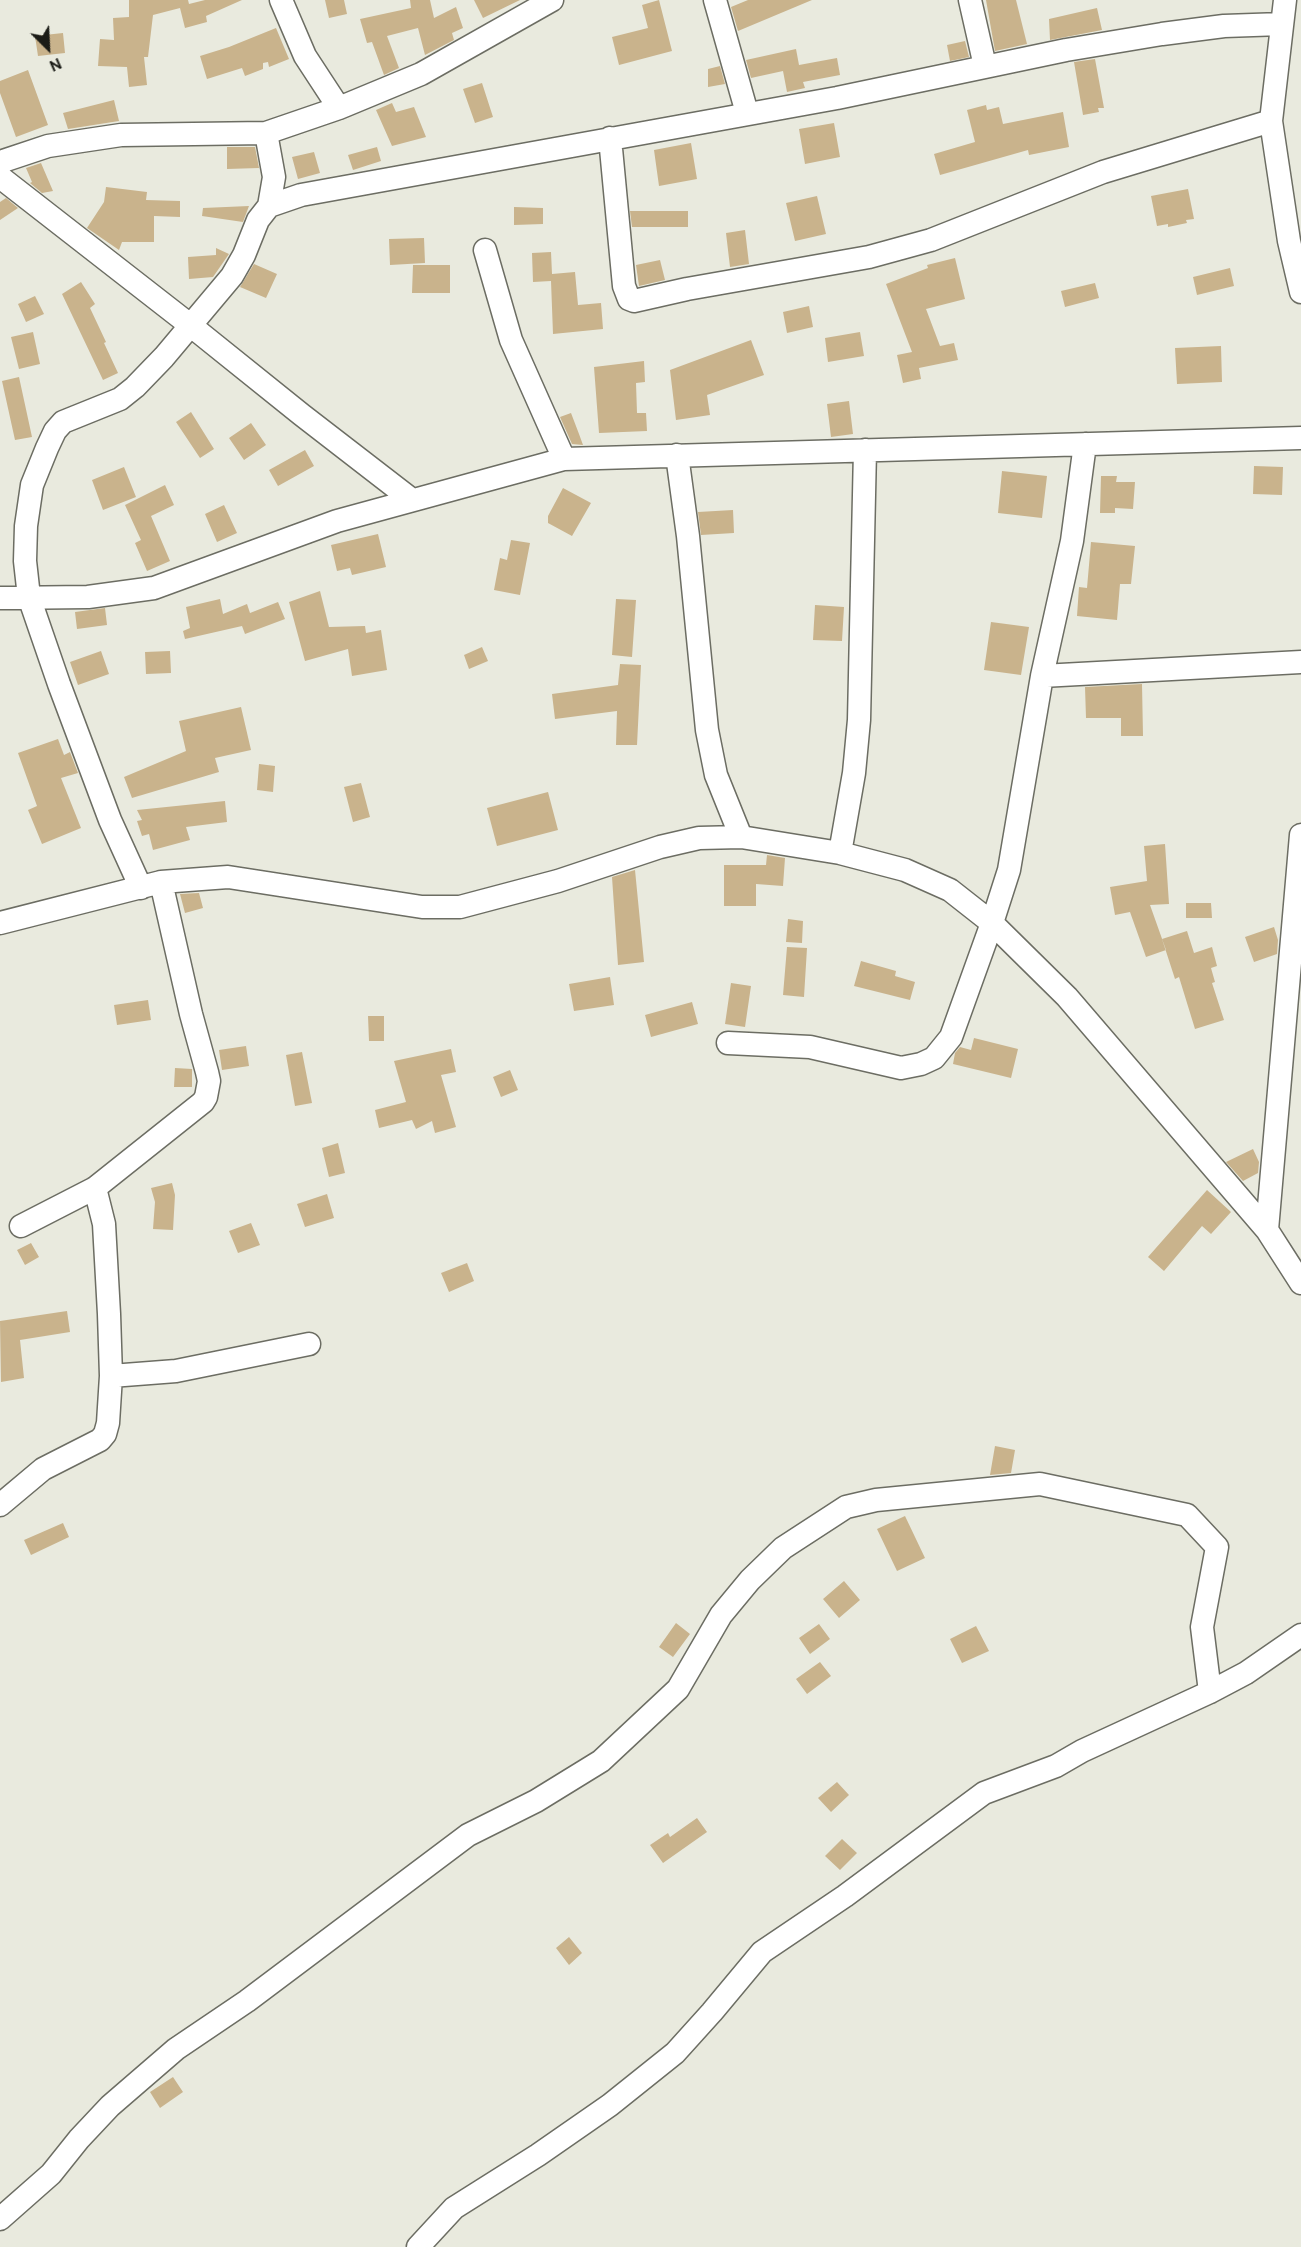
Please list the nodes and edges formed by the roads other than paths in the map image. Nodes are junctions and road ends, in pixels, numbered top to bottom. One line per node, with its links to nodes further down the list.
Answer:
1 (281, 0): 8 (street)
2 (550, 0): 8 (street)
3 (714, 0): 9 (street)
4 (970, 0): 7 (street)
5 (1285, 0): 6 (street)
6 (1282, 24): 7 (street); 10 (street)
7 (985, 66): 9 (street)
8 (339, 108): 11 (street)
9 (747, 113): 12 (street)
10 (1271, 121): 12 (street); 18 (street)
11 (266, 133): 13 (street); 15 (street)
12 (610, 138): 16 (street)
13 (0, 162)
14 (0, 177): 21 (street)
15 (274, 177): 16 (street); 17 (street)
16 (301, 195): 17 (street)
17 (269, 206): 21 (street)
18 (1295, 238): 20 (street)
19 (486, 250): 26 (street)
20 (1301, 292)
21 (190, 325): 27 (street); 28 (street)
22 (1301, 438): 23 (street)
23 (1085, 444): 24 (street); 31 (street)
24 (865, 450): 25 (street); 34 (street)
25 (677, 455): 26 (street); 33 (street)
26 (564, 459): 27 (street)
27 (412, 500): 28 (street)
28 (29, 597): 29 (street); 35 (street)
29 (0, 598)
30 (1301, 662): 31 (street)
31 (1042, 676): 37 (street)
32 (1301, 835): 41 (street)
33 (741, 837): 34 (street); 35 (street)
34 (840, 853): 37 (street)
35 (151, 885): 36 (street); 39 (street)
36 (0, 923)
37 (992, 923): 38 (street); 41 (street)
38 (728, 1043)
39 (95, 1188): 40 (street); 44 (street)
40 (21, 1226)
41 (1267, 1230): 42 (street)
42 (1301, 1283)
43 (309, 1344): 44 (street)
44 (111, 1376): 45 (street)
45 (0, 1505)
46 (1301, 1635): 47 (street)
47 (1210, 1692): 48 (street); 49 (street)
48 (0, 2218)
49 (418, 2247)

